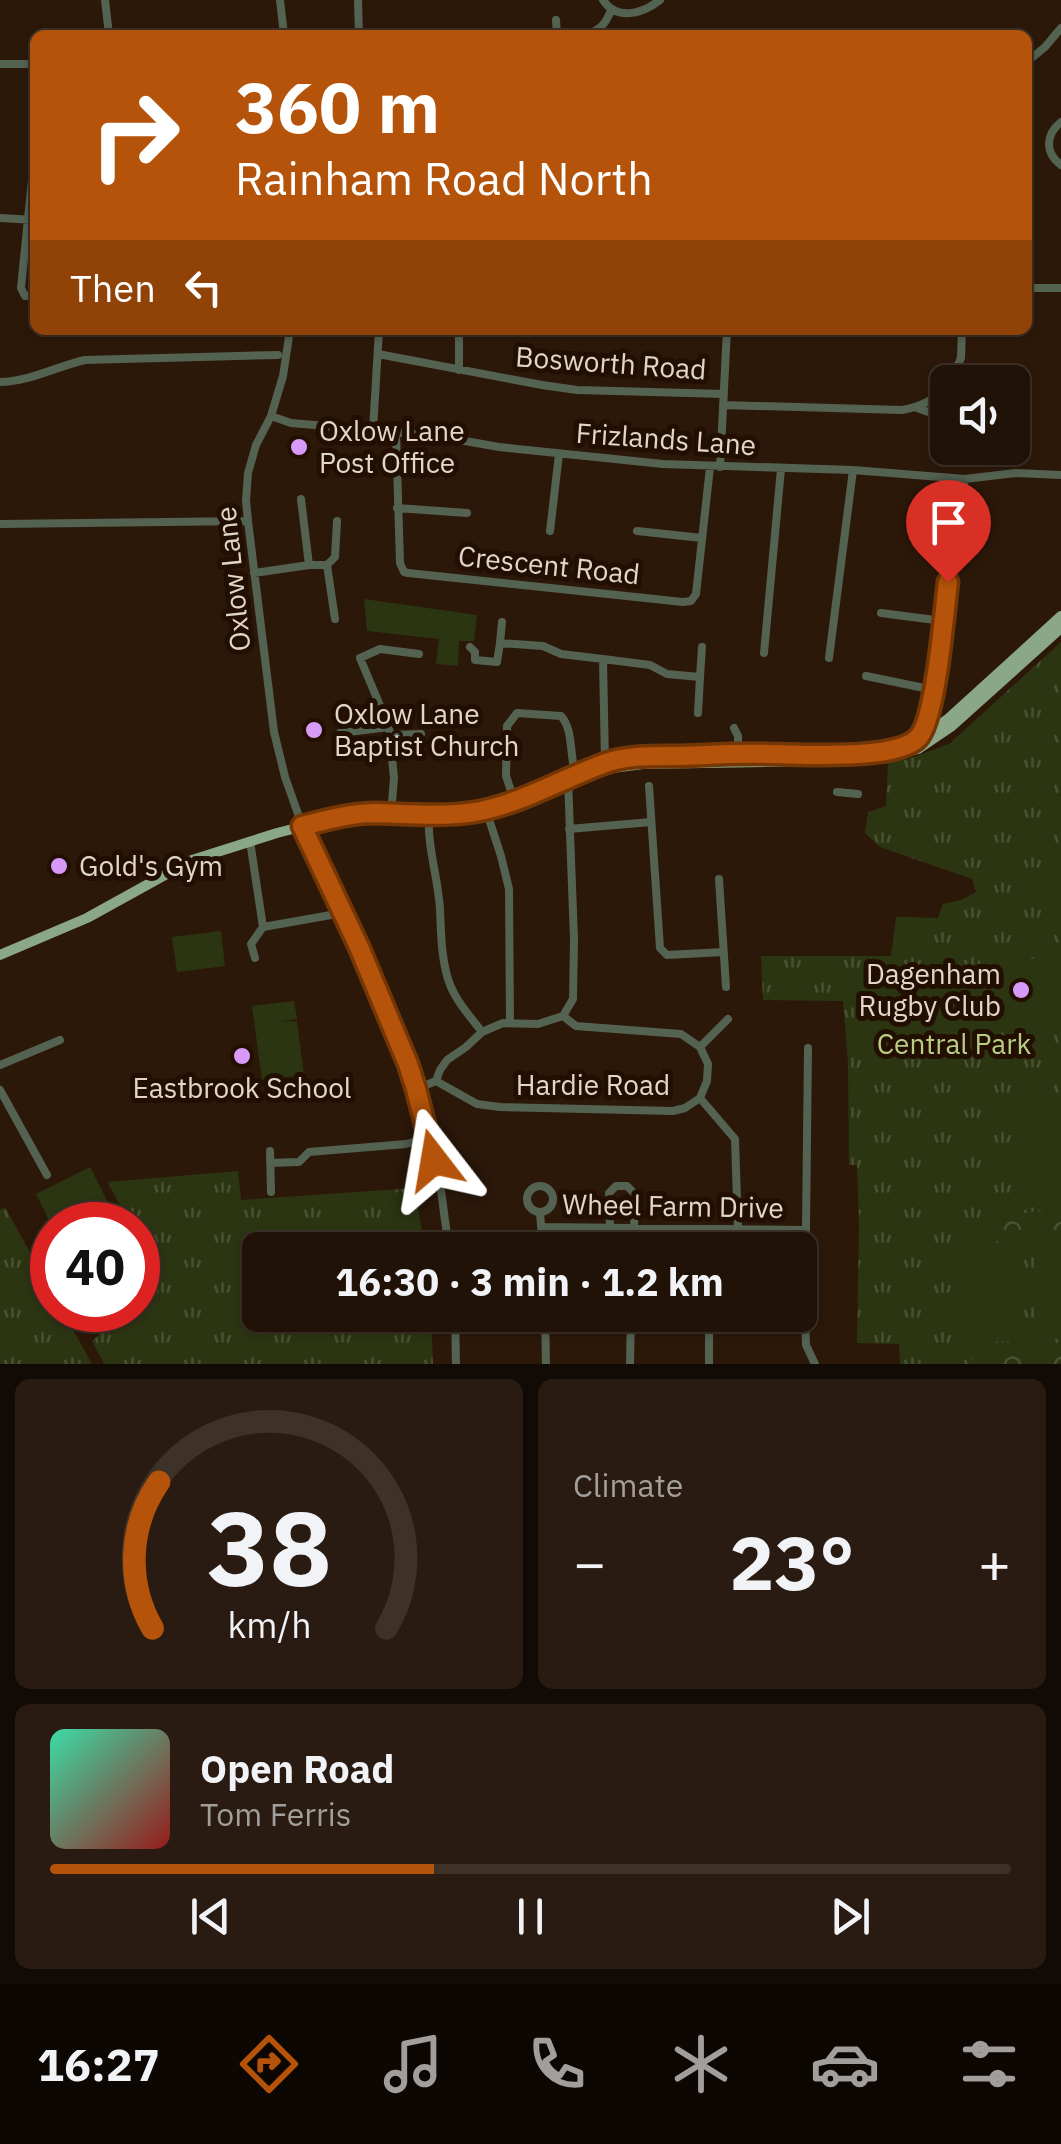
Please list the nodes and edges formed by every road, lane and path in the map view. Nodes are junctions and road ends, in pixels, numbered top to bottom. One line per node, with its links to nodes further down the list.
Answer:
1 (105, 0): 9 (street)
2 (280, 0): 10 (street)
3 (358, 0): 11 (street)
4 (603, 0): 6 (street)
5 (660, 0): 6 (street)
6 (612, 10): 13 (street)
7 (556, 20): 12 (street)
8 (1061, 28): 14 (street)
9 (108, 30)
10 (283, 30)
11 (359, 30)
12 (556, 30)
13 (597, 30)
14 (1032, 57)
15 (0, 64): 16 (street)
16 (30, 64)
17 (1061, 122): 18 (street)
18 (1061, 165)
19 (0, 218): 20 (street)
20 (30, 220)
21 (30, 227): 24 (street)
22 (1032, 288): 23 (street)
23 (1061, 288)
24 (30, 296)
25 (289, 335): 40 (street, Oxlow Lane)
26 (380, 335): 30 (street)
27 (459, 335): 33 (street)
28 (728, 335): 35 (street, Crescent Road)
29 (962, 335): 32 (street)
30 (378, 354): 33 (street, Bosworth Road); 41 (street)
31 (278, 355): 34 (street)
32 (960, 365)
33 (458, 370): 35 (street, Bosworth Road)
34 (0, 382)
35 (724, 394): 37 (street, Crescent Road)
36 (930, 400): 38 (street)
37 (723, 405): 38 (street); 44 (street, Crescent Road)
38 (917, 408): 39 (street)
39 (930, 413)
40 (271, 416): 41 (street, Frizlands Lane); 52 (street, Oxlow Lane)
41 (373, 430): 42 (street, Frizlands Lane)
42 (396, 432): 43 (street, Frizlands Lane); 50 (street, Crescent Road)
43 (559, 454): 44 (street, Frizlands Lane); 55 (street)
44 (715, 467): 45 (street, Frizlands Lane); 57 (street, Crescent Road)
45 (781, 468): 46 (street, Frizlands Lane); 70 (street)
46 (853, 470): 48 (street, Frizlands Lane); 73 (street)
47 (1061, 475): 48 (street, Frizlands Lane)
48 (965, 479): 64 (street)
49 (301, 499): 58 (street)
50 (398, 508): 51 (street, Crescent Road); 57 (street, Crescent Road)
51 (467, 513)
52 (248, 521): 54 (street); 60 (street, Oxlow Lane)
53 (337, 521): 59 (street)
54 (0, 524)
55 (550, 531)
56 (637, 532): 57 (street, Crescent Road)
57 (702, 538)
58 (309, 565): 59 (street); 60 (street)
59 (327, 566): 63 (street)
60 (254, 573): 97 (street, Oxlow Lane)
61 (881, 613): 64 (street)
62 (1061, 616): 79 (main road)
63 (335, 619)
64 (942, 621): 76 (street)
65 (502, 622): 67 (street)
66 (1061, 628): 87 (main road)
67 (500, 643): 68 (street); 72 (street)
68 (470, 647)
69 (702, 647): 75 (street)
70 (764, 652)
71 (419, 654): 81 (street)
72 (603, 658): 75 (street); 86 (street)
73 (829, 658)
74 (866, 676): 76 (street)
75 (700, 677): 78 (street)
76 (934, 690): 77 (street)
77 (932, 703): 79 (street); 84 (street)
78 (698, 713)
79 (949, 718): 84 (main road)
80 (734, 728): 85 (street)
81 (389, 731): 82 (street); 83 (street); 94 (street)
82 (340, 733)
83 (420, 734)
84 (917, 740): 85 (main road)
85 (738, 754): 86 (main road)
86 (605, 763): 87 (main road)
87 (590, 770): 88 (main road)
88 (572, 777): 92 (main road); 92 (street); 98 (street)
89 (649, 786): 96 (street)
90 (837, 792): 91 (street)
91 (858, 794)
92 (514, 800): 93 (main road)
93 (486, 810): 95 (main road); 109 (street)
94 (391, 814): 95 (main road); 97 (main road)
95 (429, 815): 110 (street)
96 (651, 822): 98 (street); 103 (street)
97 (302, 826): 99 (main road); 101 (street, Oxlow Lane)
98 (569, 829): 107 (street)
99 (250, 841): 102 (street); 104 (main road)
100 (719, 879): 103 (street)
101 (340, 910): 102 (street); 116 (street, Oxlow Lane)
102 (264, 927): 105 (street)
103 (723, 952): 106 (street)
104 (0, 955)
105 (255, 958)
106 (726, 987)
107 (563, 1016): 109 (street); 112 (street, Hardie Road)
108 (728, 1019): 112 (street, Hardie Road)
109 (510, 1024): 110 (street)
110 (482, 1032): 115 (street)
111 (60, 1040): 114 (street)
112 (700, 1047): 118 (street, Hardie Road)
113 (808, 1048): 129 (street)
114 (0, 1065)
115 (436, 1081): 116 (street); 118 (street, Hardie Road)
116 (416, 1089): 119 (street, Oxlow Lane)
117 (0, 1090): 122 (street)
118 (700, 1098): 128 (street)
119 (428, 1138): 121 (street); 130 (street, Oxlow Lane)
120 (270, 1150): 121 (street)
121 (270, 1164): 123 (street)
122 (47, 1175)
123 (271, 1192)
124 (540, 1212): 125 (street)
125 (542, 1227): 126 (street, Wheel Farm Drive); 131 (street)
126 (610, 1228): 127 (street, Wheel Farm Drive); 127 (street)
127 (634, 1228): 128 (street, Wheel Farm Drive)
128 (738, 1230): 129 (street, Wheel Farm Drive)
129 (804, 1230)
130 (447, 1232)
131 (542, 1232)
132 (455, 1332): 137 (street)
133 (546, 1332): 138 (street)
134 (631, 1332): 139 (street)
135 (709, 1332): 140 (street)
136 (806, 1332): 141 (street)
137 (456, 1364)
138 (546, 1364)
139 (630, 1364)
140 (709, 1364)
141 (815, 1364)

